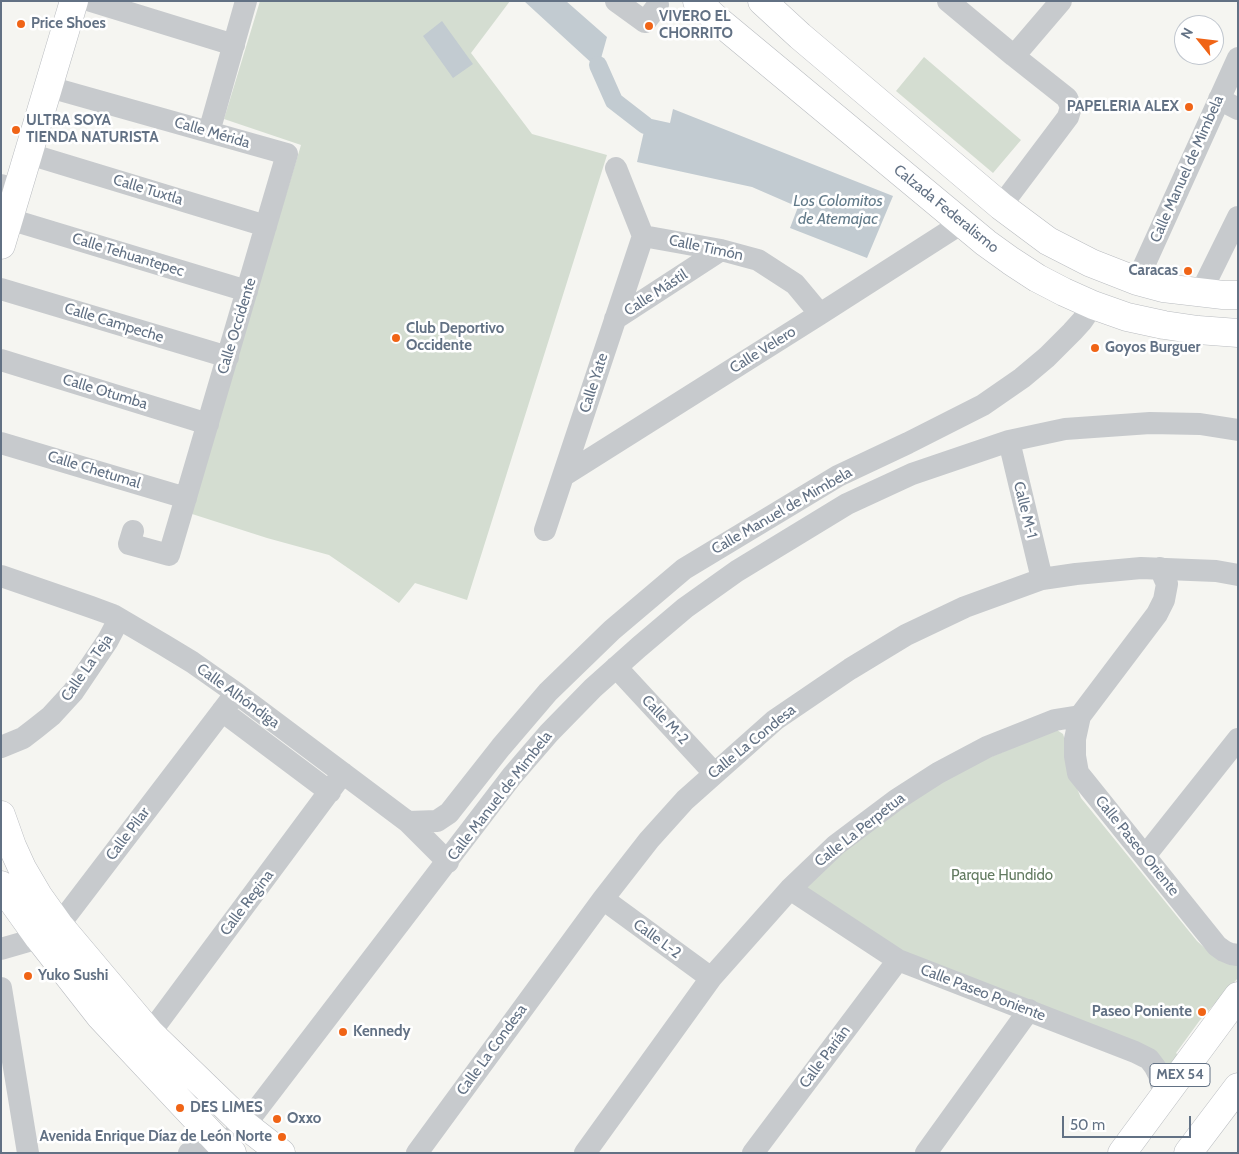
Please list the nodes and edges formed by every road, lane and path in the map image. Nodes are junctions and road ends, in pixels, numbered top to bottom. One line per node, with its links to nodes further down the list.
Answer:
1 (74, 1): 13 (main road)
2 (91, 1): 10 (street)
3 (246, 1): 10 (street)
4 (616, 1): 9 (street)
5 (697, 1): 23 (main road, Calzada Federalismo)
6 (762, 1): 20 (main road)
7 (948, 1): 11 (street)
8 (1061, 1): 11 (street)
9 (658, 5)
10 (234, 45): 15 (street)
11 (1014, 56): 20 (street)
12 (1238, 58): 14 (street, Calle Manuel de Mimbela)
13 (49, 86): 15 (street, Calle Mérida); 16 (main road)
14 (1228, 104): 28 (street, Calle Manuel de Mimbela)
15 (209, 132): 17 (street, Calle Mérida)
16 (29, 154): 19 (main road); 24 (street, Calle Tuxtla)
17 (288, 154): 24 (street, Calle Occidente)
18 (616, 168): 25 (street)
19 (10, 188): 22 (main road)
20 (1001, 206): 28 (main road)
21 (1238, 217): 31 (street)
22 (9, 219): 26 (main road); 30 (street, Calle Tehuantepec)
23 (962, 223): 33 (main road, Calzada Federalismo); 34 (street, Calle Velero)
24 (266, 226): 30 (street, Calle Occidente)
25 (643, 236): 27 (street, Calle Timón); 35 (street, Calle Yate)
26 (1, 245)
27 (721, 250): 34 (street, Calle Timón); 35 (street, Calle Mástil)
28 (1137, 280): 31 (main road)
29 (1, 289): 37 (street, Calle Campeche)
30 (247, 291): 37 (street, Calle Occidente)
31 (1201, 292): 32 (main road)
32 (1238, 295)
33 (1093, 305): 36 (main road, Calzada Federalismo); 41 (street, Calle Manuel de Mimbela)
34 (820, 314): 46 (street, Calle Velero)
35 (615, 319): 46 (street, Calle Yate)
36 (1238, 333)
37 (228, 357): 39 (street, Calle Occidente)
38 (1, 360): 39 (street, Calle Otumba)
39 (208, 424): 48 (street, Calle Occidente)
40 (1238, 430): 43 (street, Calle Manuel de Mimbela)
41 (920, 436): 44 (street, Calle Manuel de Mimbela); 45 (street)
42 (1, 442): 48 (street, Calle Chetumal)
43 (1008, 442): 45 (street, Calle Manuel de Mimbela); 54 (street, Calle M-1)
44 (888, 452): 47 (street); 66 (street, Calle Manuel de Mimbela)
45 (927, 469): 47 (street, Calle Manuel de Mimbela)
46 (563, 476): 49 (street, Calle Yate)
47 (899, 480): 56 (street, Calle Manuel de Mimbela)
48 (186, 498): 50 (street, Calle Occidente)
49 (545, 530)
50 (133, 531)
51 (1160, 568): 52 (street, Calle La Condesa); 54 (street, Calle La Condesa); 59 (street)
52 (1238, 575)
53 (1, 576): 55 (street, Calle Alhóndiga)
54 (1042, 580): 62 (street, Calle La Condesa)
55 (119, 619): 57 (street, Calle Alhóndiga); 61 (street, Calle La Teja)
56 (616, 667): 62 (street, Calle M-2); 68 (street, Calle Manuel de Mimbela)
57 (236, 693): 58 (street, Calle Pilar); 63 (street, Calle Alhóndiga)
58 (222, 711): 64 (street, Calle Alhóndiga); 73 (street, Calle Pilar)
59 (1080, 716): 67 (street, Calle Paseo Oriente); 71 (street, Calle La Perpetua)
60 (1238, 739): 67 (street)
61 (1, 747)
62 (714, 773): 72 (street, Calle La Condesa)
63 (343, 774): 64 (street, Calle Regina); 66 (street, Calle Alhóndiga)
64 (330, 792): 81 (street, Calle Regina)
65 (1, 815): 69 (main road)
66 (408, 822): 68 (street, Calle Alhóndiga)
67 (1146, 856): 75 (street, Calle Paseo Oriente)
68 (448, 862): 84 (street, Calle Manuel de Mimbela)
69 (12, 872): 73 (main road)
70 (1, 885): 73 (main road)
71 (790, 889): 76 (street, Calle Paseo Poniente); 77 (street, Calle La Perpetua)
72 (603, 899): 77 (street, Calle L-2); 89 (street, Calle La Condesa)
73 (49, 932): 74 (street); 81 (main road); 85 (main road)
74 (1, 949)
75 (1238, 955)
76 (898, 960): 80 (street, Calle Paseo Poniente); 91 (street, Calle Parián)
77 (711, 978): 90 (street, Calle La Perpetua)
78 (1, 988): 86 (street)
79 (1238, 996): 83 (main road, MEX 54)
80 (1029, 1010): 83 (street, Calle Paseo Poniente); 92 (street)
81 (150, 1032): 84 (main road)
82 (1238, 1087): 94 (main road, MEX 54)
83 (1164, 1097): 93 (main road, MEX 54)
84 (245, 1125): 85 (street, Calle Manuel de Mimbela); 88 (main road)
85 (227, 1149): 87 (street)
86 (28, 1153)
87 (189, 1153)
88 (281, 1153)
89 (417, 1153)
90 (585, 1153)
91 (753, 1153)
92 (926, 1153)
93 (1122, 1153)
94 (1188, 1153)

